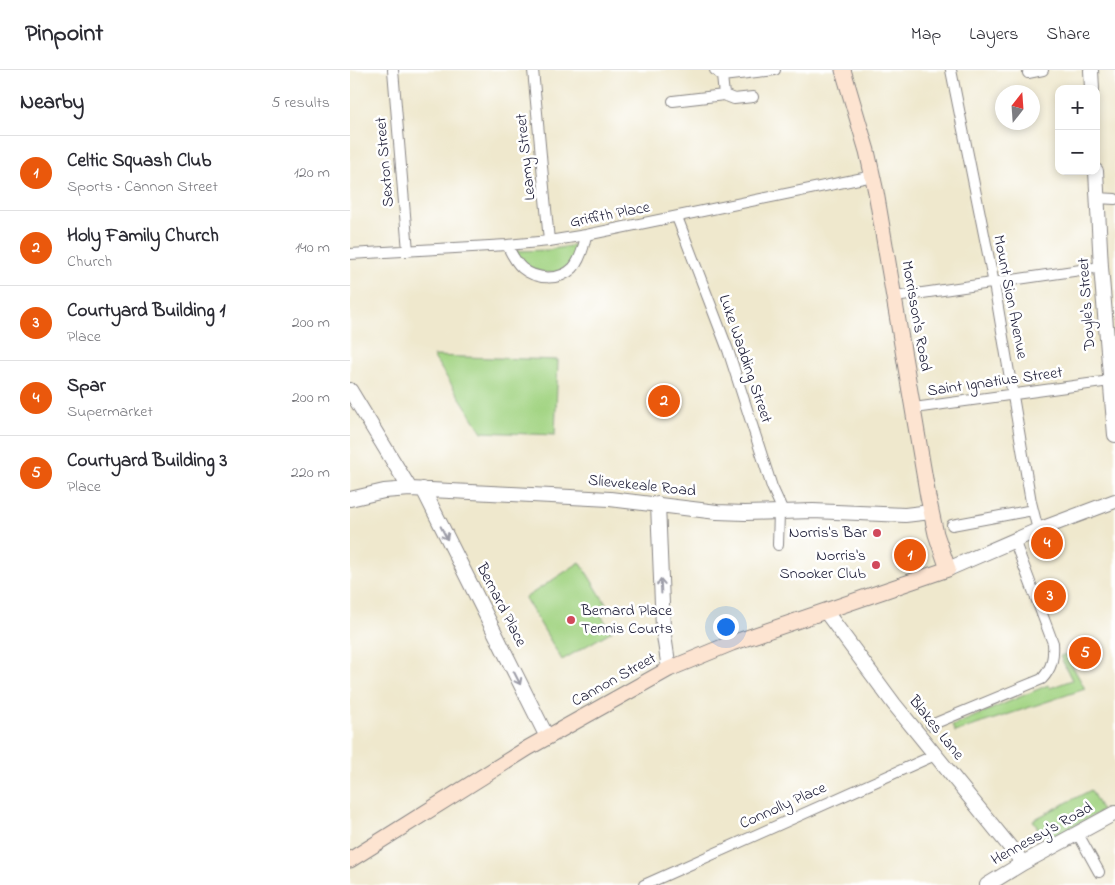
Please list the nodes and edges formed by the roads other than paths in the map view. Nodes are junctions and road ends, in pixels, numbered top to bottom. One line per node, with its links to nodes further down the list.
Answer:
1 (393, 70): 22 (street, Sexton Street)
2 (533, 70): 20 (street, Leamy Street)
3 (775, 70): 8 (street)
4 (843, 70): 15 (main road, Morrisson's Road)
5 (951, 70): 25 (street, Mount Sion Avenue)
6 (1043, 70): 9 (street)
7 (1091, 70): 10 (street)
8 (719, 73): 11 (street)
9 (1028, 73)
10 (1092, 85)
11 (724, 95): 12 (street); 13 (street)
12 (752, 97)
13 (673, 101)
14 (1096, 175): 16 (street, Doyle's Street)
15 (873, 176): 18 (street, Griffith Place); 26 (main road, Morrisson's Road)
16 (1097, 198): 17 (street); 24 (street, Doyle's Street)
17 (1115, 199)
18 (677, 217): 19 (street, Griffith Place); 37 (street, Luke Wadding Street)
19 (586, 235): 20 (street, Griffith Place); 21 (street)
20 (549, 241): 21 (street, Griffith Place)
21 (507, 245): 22 (street, Griffith Place)
22 (408, 250): 23 (street, Griffith Place)
23 (350, 254)
24 (1101, 267): 25 (street); 27 (street, Doyle's Street)
25 (994, 284): 26 (street); 29 (street, Mount Sion Avenue)
26 (895, 297): 30 (main road, Morrisson's Road)
27 (1110, 381): 29 (street, Saint Ignatius Street); 31 (street, Doyle's Street)
28 (350, 390): 32 (street, Bernard Place)
29 (1012, 394): 30 (street, Saint Ignatius Street); 36 (street, Mount Sion Avenue)
30 (914, 408): 38 (main road, Morrisson's Road)
31 (1115, 435)
32 (417, 489): 33 (street, Slievekeale Road); 35 (street, Slievekeale Road); 47 (street, Bernard Place, one-way to 47)
33 (350, 499)
34 (1115, 501): 40 (street)
35 (658, 504): 37 (street, Slievekeale Road); 45 (street, one-way to 35)
36 (1033, 510): 39 (street); 40 (street, Mount Sion Avenue)
37 (781, 512): 38 (street, Slievekeale Road); 42 (street)
38 (931, 512): 43 (main road, Morrisson's Road)
39 (952, 525)
40 (1038, 530): 41 (street)
41 (1014, 540): 43 (street); 46 (street)
42 (778, 545)
43 (948, 569): 44 (main road, Cannon Street)
44 (826, 612): 45 (main road, Cannon Street); 48 (street, Blakes Lane)
45 (669, 669): 47 (main road, Cannon Street)
46 (931, 725)
47 (547, 737): 51 (main road, Cannon Street)
48 (935, 755): 52 (street, Blakes Lane); 54 (street, Connolly Place)
49 (1114, 816): 50 (street, Hennessy's Road)
50 (1078, 834): 52 (street, Hennessy's Road); 53 (street)
51 (350, 860)
52 (1023, 862): 55 (street, Hennessy's Road)
53 (1099, 872)
54 (644, 885)
55 (987, 885)

